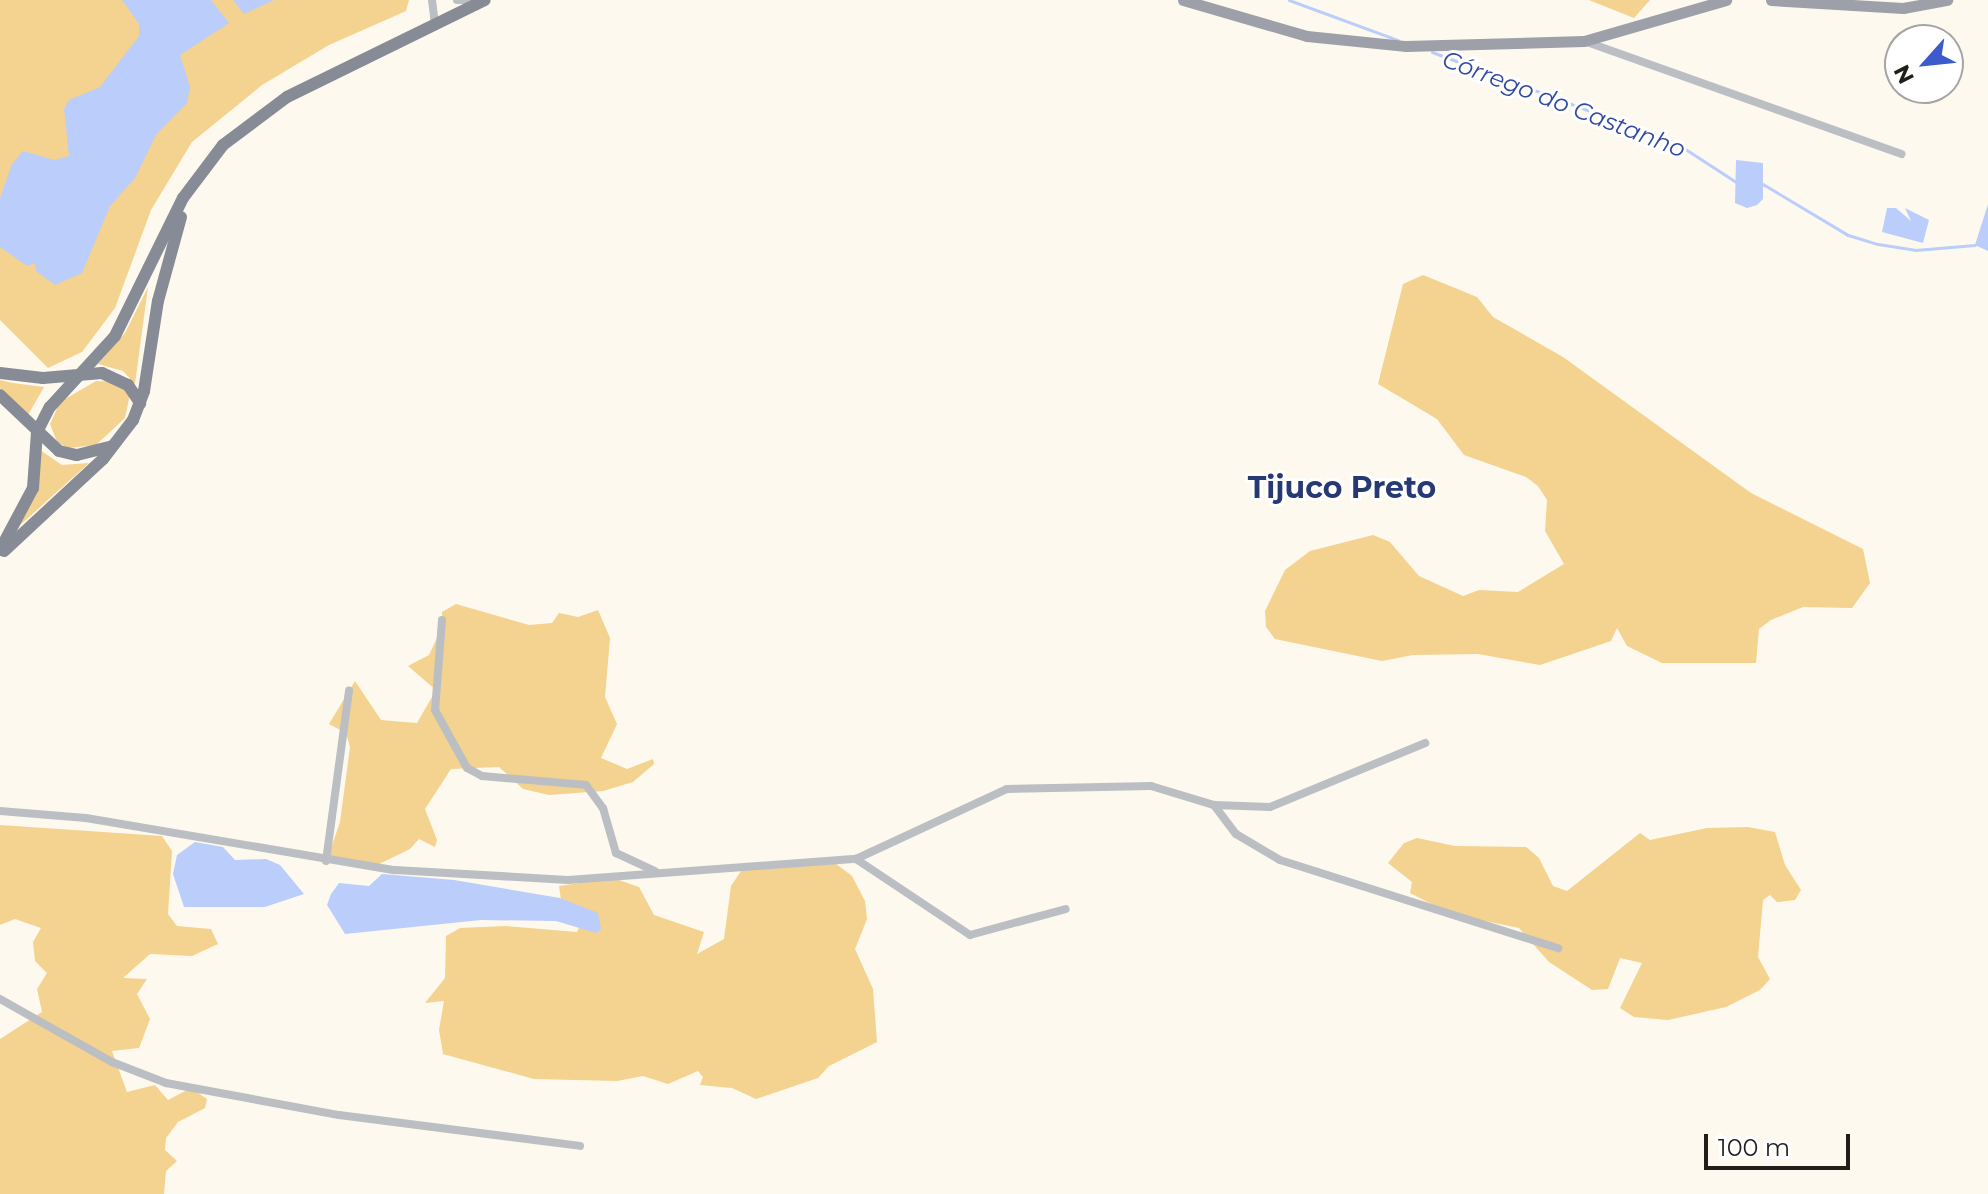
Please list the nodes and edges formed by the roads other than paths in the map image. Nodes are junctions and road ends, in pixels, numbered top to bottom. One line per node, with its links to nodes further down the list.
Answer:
1 (432, 0): 9 (street)
2 (457, 0): 3 (street)
3 (473, 0)
4 (485, 0): 9 (main road)
5 (1183, 0): 10 (main road)
6 (1726, 0): 10 (main road)
7 (1771, 0): 8 (main road)
8 (1947, 0)
9 (435, 24): 12 (main road)
10 (1584, 41): 11 (street)
11 (1902, 154)
12 (201, 174): 14 (main road); 16 (main road)
13 (0, 373): 14 (main road)
14 (78, 375): 16 (main road); 17 (main road)
15 (0, 395): 17 (main road)
16 (140, 403): 18 (main road)
17 (37, 432): 18 (main road); 19 (main road)
18 (118, 443): 19 (main road)
19 (0, 552)
20 (442, 620): 27 (street)
21 (349, 691): 26 (street)
22 (1425, 743): 23 (street)
23 (1214, 805): 25 (street); 29 (street)
24 (0, 811): 26 (street)
25 (856, 859): 27 (street); 28 (street)
26 (326, 861): 27 (street)
27 (656, 872)
28 (1066, 909)
29 (1558, 948)
30 (0, 999): 31 (street)
31 (580, 1146)

